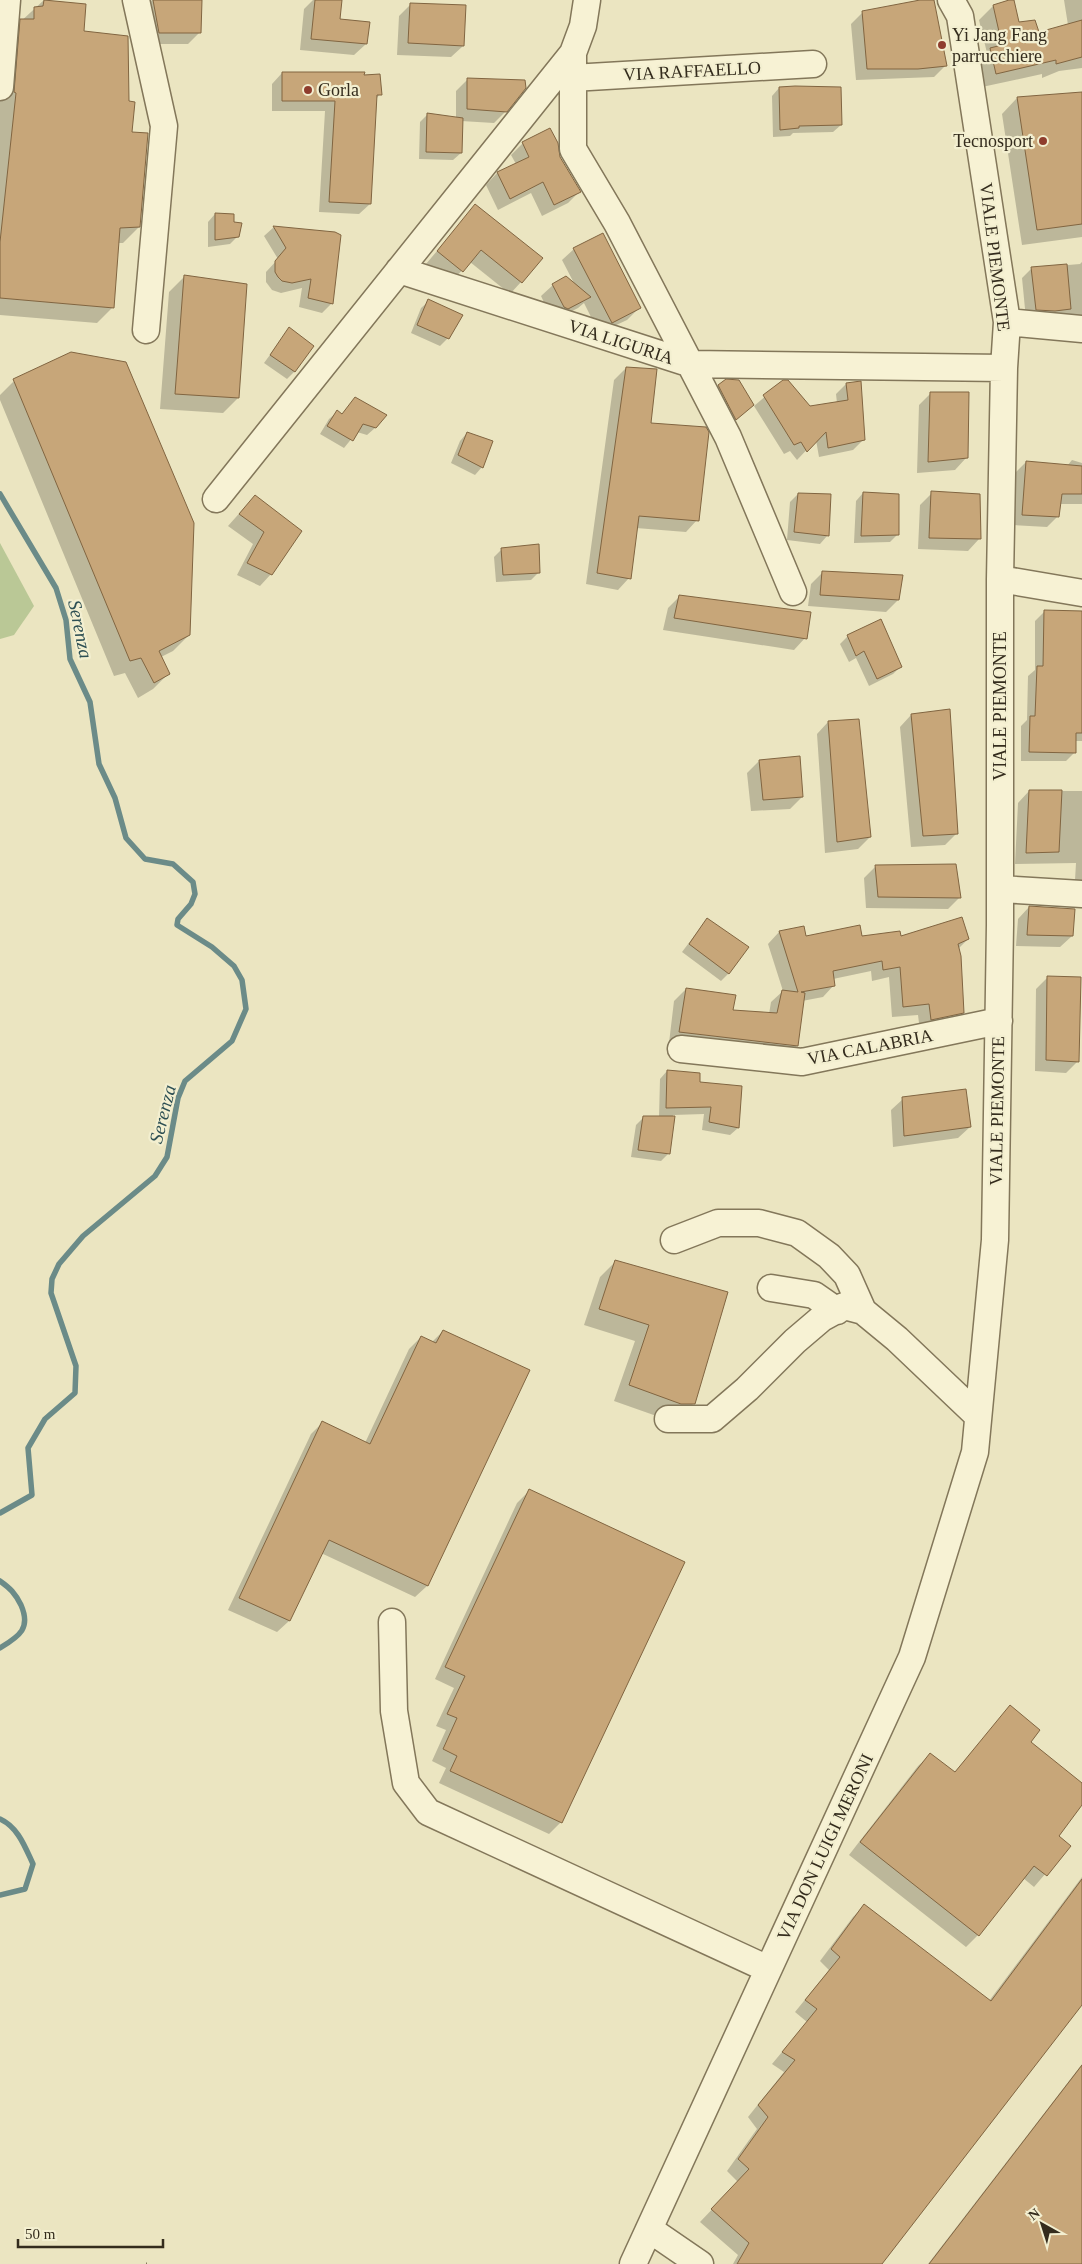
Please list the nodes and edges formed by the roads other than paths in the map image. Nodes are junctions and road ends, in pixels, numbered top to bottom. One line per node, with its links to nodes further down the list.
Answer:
1 (7, 0): 7 (street)
2 (136, 0): 11 (street)
3 (587, 0): 6 (street)
4 (951, 0): 9 (street, VIALE PIEMONTE)
5 (813, 64): 6 (street, VIA RAFFAELLO)
6 (572, 66): 8 (street); 12 (street)
7 (0, 87)
8 (399, 270): 12 (street, VIA LIGURIA); 14 (street)
9 (1007, 322): 10 (street); 13 (street, VIALE PIEMONTE)
10 (1082, 329)
11 (146, 330)
12 (691, 364): 13 (street); 16 (street, VIA LIGURIA)
13 (1004, 368): 15 (street, VIALE PIEMONTE)
14 (216, 500)
15 (1000, 579): 17 (street); 18 (street, VIALE PIEMONTE)
16 (793, 592)
17 (1082, 593)
18 (1000, 889): 19 (street); 20 (street, VIALE PIEMONTE)
19 (1082, 894)
20 (999, 1021): 21 (street, VIA CALABRIA); 26 (street, VIALE PIEMONTE)
21 (681, 1049)
22 (674, 1240): 25 (street)
23 (771, 1288): 24 (street)
24 (837, 1311): 25 (street); 27 (street)
25 (863, 1311): 26 (street)
26 (978, 1416): 29 (street, VIA DON LUIGI MERONI)
27 (668, 1419)
28 (392, 1622): 29 (street)
29 (768, 1969): 30 (street, VIA DON LUIGI MERONI)
30 (649, 2229): 31 (street, VIA DON LUIGI MERONI); 32 (street)
31 (632, 2264)
32 (700, 2264)

